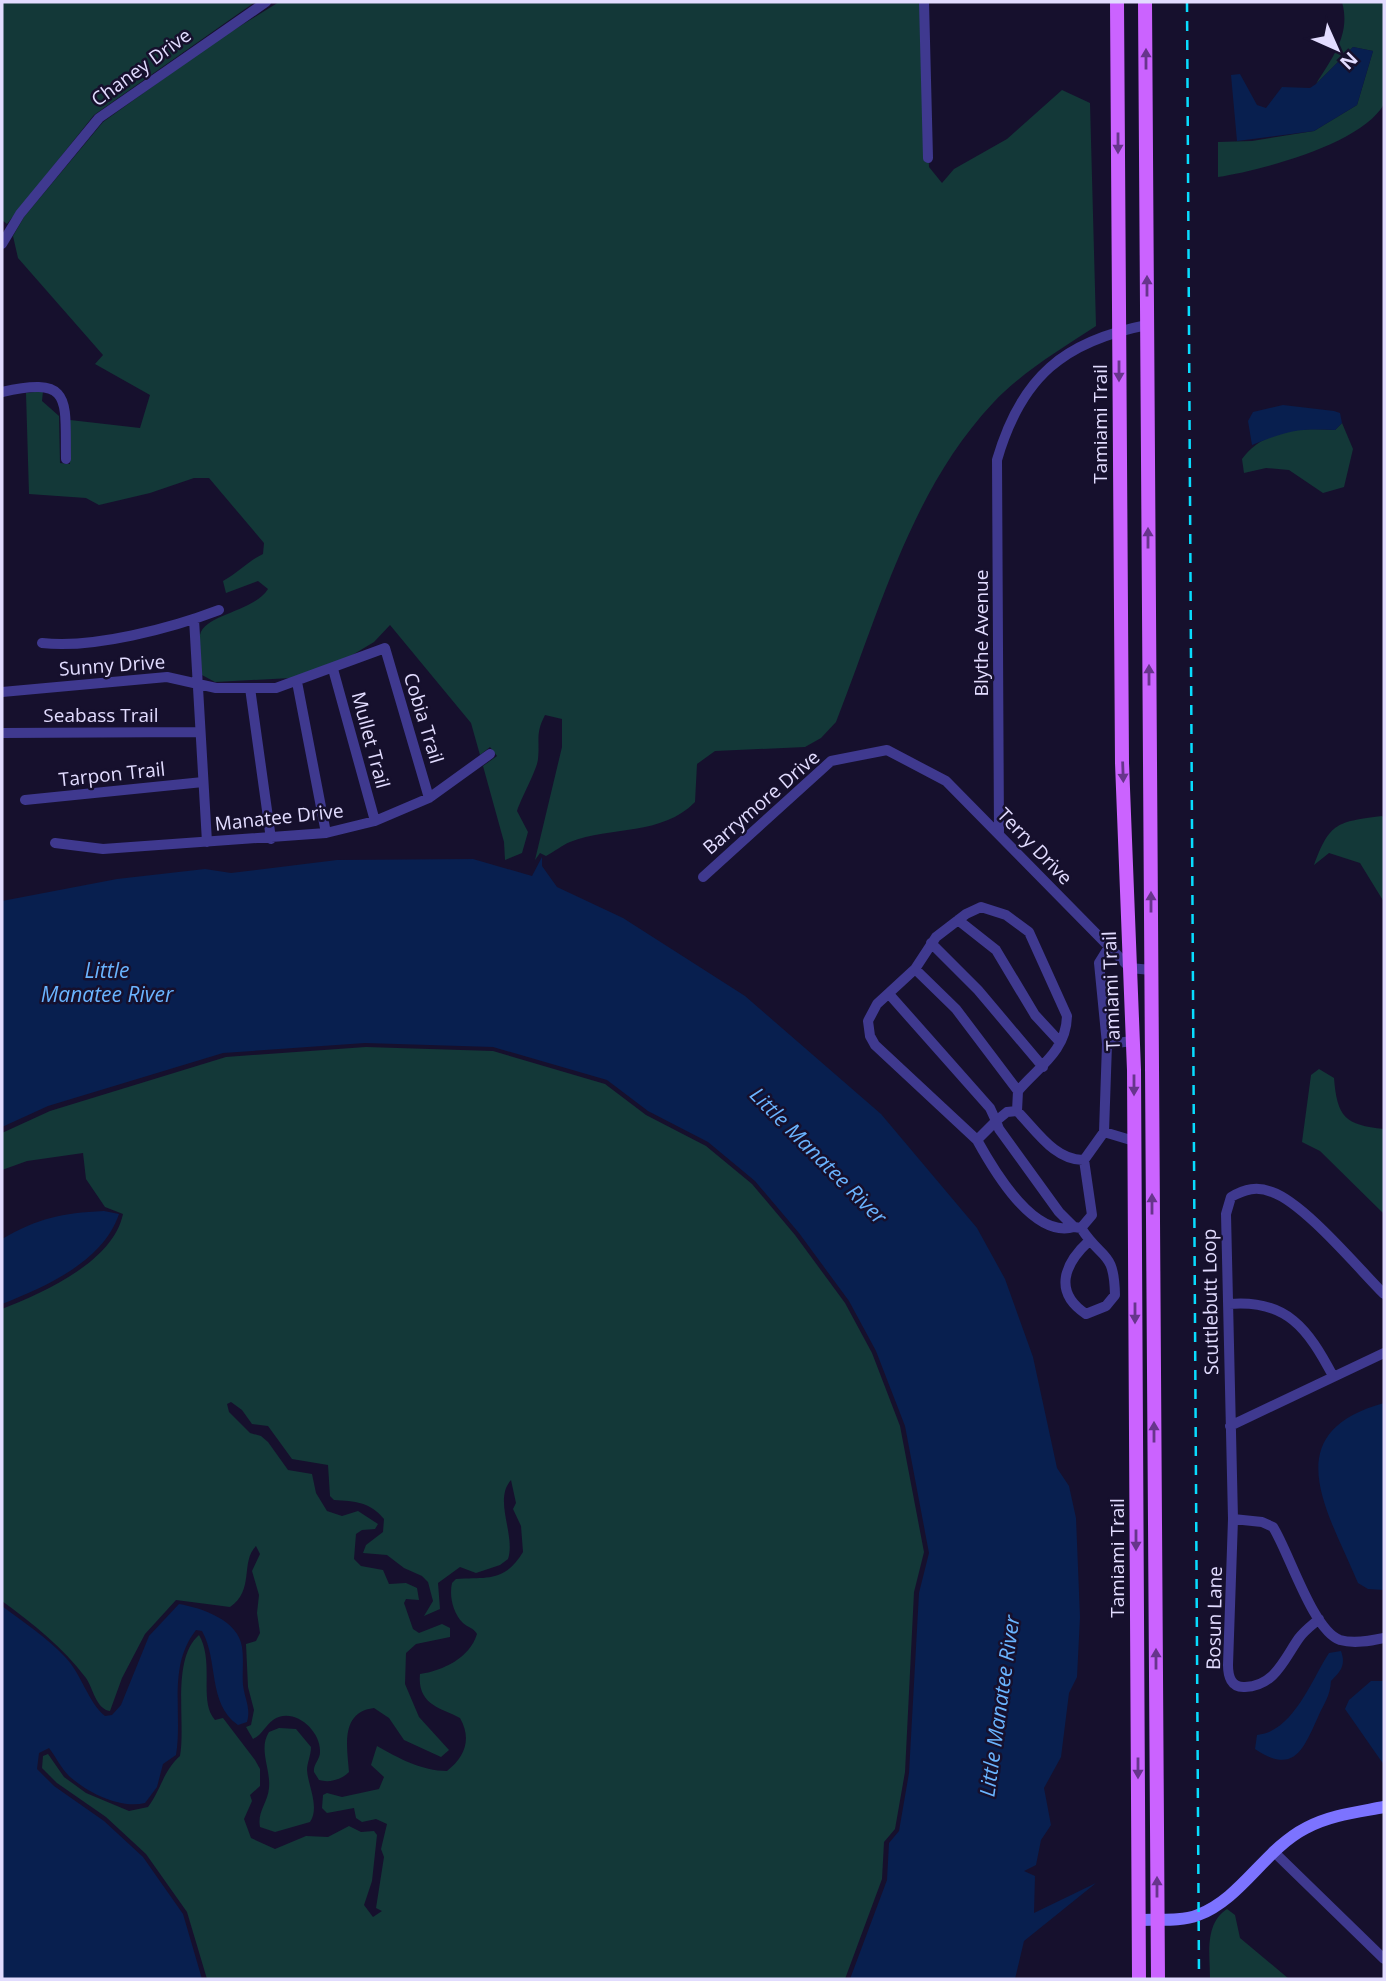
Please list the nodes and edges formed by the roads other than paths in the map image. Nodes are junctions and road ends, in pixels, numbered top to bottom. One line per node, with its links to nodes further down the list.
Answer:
1 (265, 2): 6 (street, Chaney Drive)
2 (924, 2): 5 (street)
3 (1117, 2): 8 (main road, Tamiami Trail, one-way to 8)
4 (1145, 2): 7 (main road, Tamiami Trail, one-way to 4)
5 (928, 158)
6 (2, 244)
7 (1147, 325): 8 (street); 39 (main road, Tamiami Trail, one-way to 7)
8 (1119, 330): 29 (street, Blythe Avenue); 37 (main road, Tamiami Trail, one-way to 37)
9 (2, 392): 10 (street)
10 (66, 459)
11 (219, 610): 12 (street)
12 (194, 619): 13 (street); 17 (street)
13 (42, 643)
14 (385, 648): 15 (street, Sunny Drive); 25 (street, Cobia Trail)
15 (334, 669): 16 (street, Sunny Drive); 27 (street, Mullet Trail)
16 (297, 682): 18 (street, Sunny Drive); 28 (street)
17 (198, 684): 18 (street, Sunny Drive); 19 (street, Sunny Drive); 20 (street)
18 (250, 688): 30 (street)
19 (2, 692)
20 (200, 732): 21 (street, Seabass Trail); 24 (street)
21 (2, 733)
22 (887, 750): 29 (street, Terry Drive); 33 (street, Barrymore Drive)
23 (489, 754): 25 (street, Manatee Drive)
24 (202, 782): 26 (street, Tarpon Trail); 31 (street)
25 (429, 798): 27 (street, Manatee Drive)
26 (25, 800)
27 (375, 821): 28 (street, Manatee Drive)
28 (326, 833): 30 (street, Manatee Drive)
29 (999, 834): 36 (street, Terry Drive)
30 (271, 839): 31 (street, Manatee Drive)
31 (207, 842): 32 (street, Manatee Drive)
32 (55, 843)
33 (703, 877)
34 (958, 920): 35 (street); 42 (street); 42 (street)
35 (931, 943): 38 (street); 44 (street)
36 (1110, 947): 37 (street, Terry Drive); 43 (street)
37 (1130, 968): 39 (street); 41 (main road, Tamiami Trail)
38 (915, 969): 40 (street); 45 (street)
39 (1151, 970): 60 (main road, Tamiami Trail, one-way to 39)
40 (889, 994): 47 (street); 49 (street)
41 (1133, 1041): 43 (street); 50 (main road, Tamiami Trail, one-way to 50)
42 (1060, 1042): 44 (street)
43 (1107, 1044): 48 (street)
44 (1043, 1067): 45 (street)
45 (1018, 1091): 46 (street)
46 (1017, 1111): 47 (street); 51 (street)
47 (996, 1121): 49 (street); 52 (street)
48 (1104, 1132): 50 (street); 51 (street)
49 (977, 1140): 52 (street)
50 (1134, 1141): 59 (main road, Tamiami Trail, one-way to 59)
51 (1084, 1160): 52 (street)
52 (1078, 1227): 53 (street)
53 (1089, 1241): 53 (street)
54 (1384, 1294): 55 (street, Scuttlebutt Loop)
55 (1230, 1304): 57 (street); 58 (street, Scuttlebutt Loop)
56 (1384, 1353): 57 (street)
57 (1333, 1376): 58 (street)
58 (1230, 1426): 61 (street, Scuttlebutt Loop)
59 (1136, 1512): 60 (street); 67 (main road, Tamiami Trail, one-way to 67)
60 (1155, 1512): 66 (main road, Tamiami Trail, one-way to 60)
61 (1233, 1519): 62 (street); 62 (street, Bosun Lane)
62 (1319, 1619): 63 (street)
63 (1384, 1638)
64 (1384, 1807): 65 (street)
65 (1273, 1851): 66 (street); 68 (street)
66 (1158, 1919): 67 (street); 70 (main road, Tamiami Trail)
67 (1139, 1920): 69 (main road, Tamiami Trail)
68 (1384, 1959)
69 (1139, 1979)
70 (1158, 1979)

